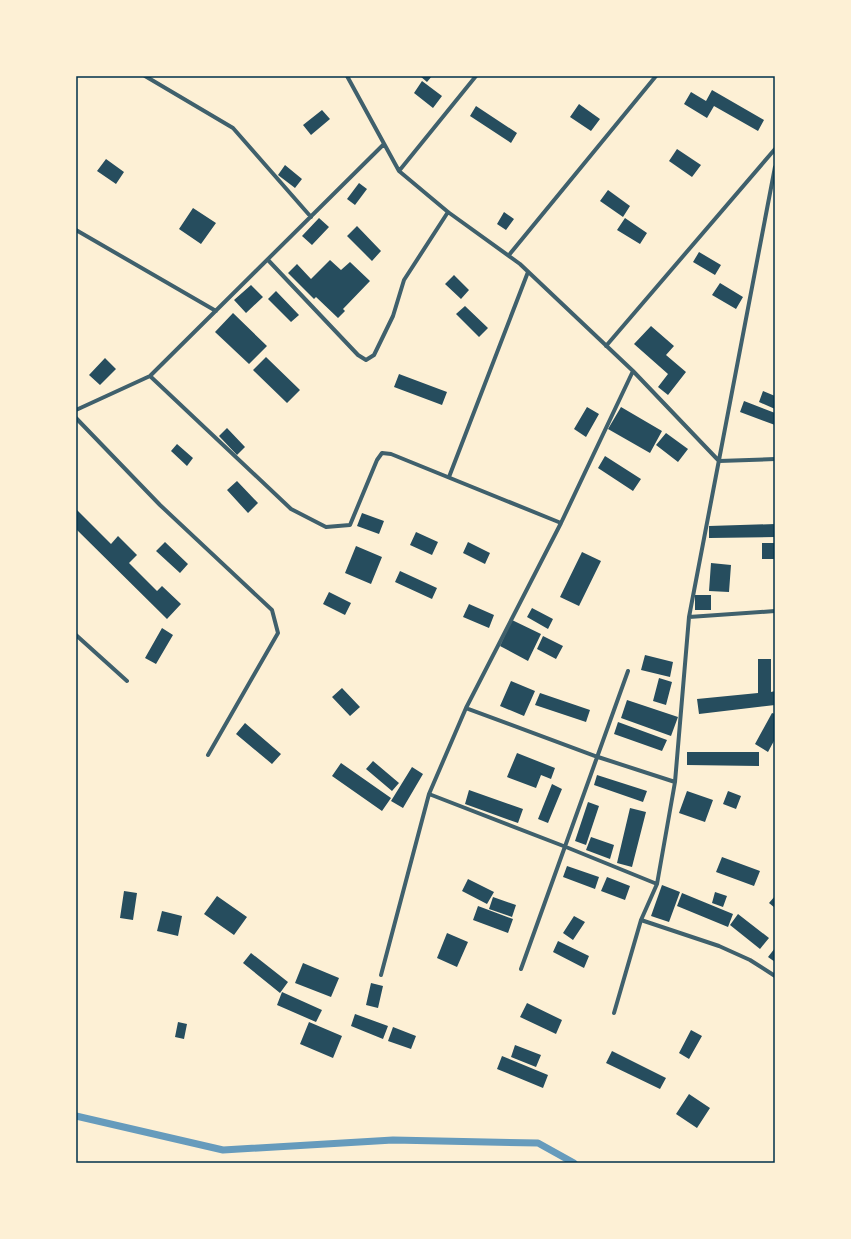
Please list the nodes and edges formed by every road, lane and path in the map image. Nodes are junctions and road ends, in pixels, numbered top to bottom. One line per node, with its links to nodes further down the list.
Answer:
1 (145, 76): 10 (street)
2 (347, 76): 5 (street)
3 (476, 76): 8 (street)
4 (656, 76): 12 (street)
5 (384, 144): 8 (street); 10 (street)
6 (775, 148): 16 (street)
7 (775, 167): 22 (street)
8 (399, 171): 9 (street)
9 (448, 212): 12 (street); 13 (street)
10 (311, 217): 13 (street)
11 (76, 230): 15 (street)
12 (509, 255): 14 (street)
13 (268, 260): 15 (street)
14 (528, 272): 16 (street); 23 (street)
15 (216, 311): 18 (street)
16 (606, 346): 17 (street)
17 (633, 371): 22 (street); 24 (street)
18 (150, 376): 19 (street); 23 (street)
19 (76, 410)
20 (76, 418): 31 (street)
21 (775, 459): 22 (street)
22 (719, 461): 26 (street)
23 (448, 477): 24 (street)
24 (561, 523): 30 (street)
25 (775, 611): 26 (street)
26 (689, 617): 33 (street)
27 (76, 635): 29 (street)
28 (628, 671): 32 (street)
29 (127, 681)
30 (466, 708): 32 (street); 34 (street)
31 (208, 755)
32 (598, 757): 33 (street); 35 (street)
33 (674, 782): 36 (street)
34 (429, 794): 35 (street); 39 (street)
35 (566, 847): 36 (street); 38 (street)
36 (657, 884): 37 (street)
37 (641, 920): 40 (street); 41 (street)
38 (521, 969)
39 (381, 975)
40 (775, 976)
41 (614, 1013)

